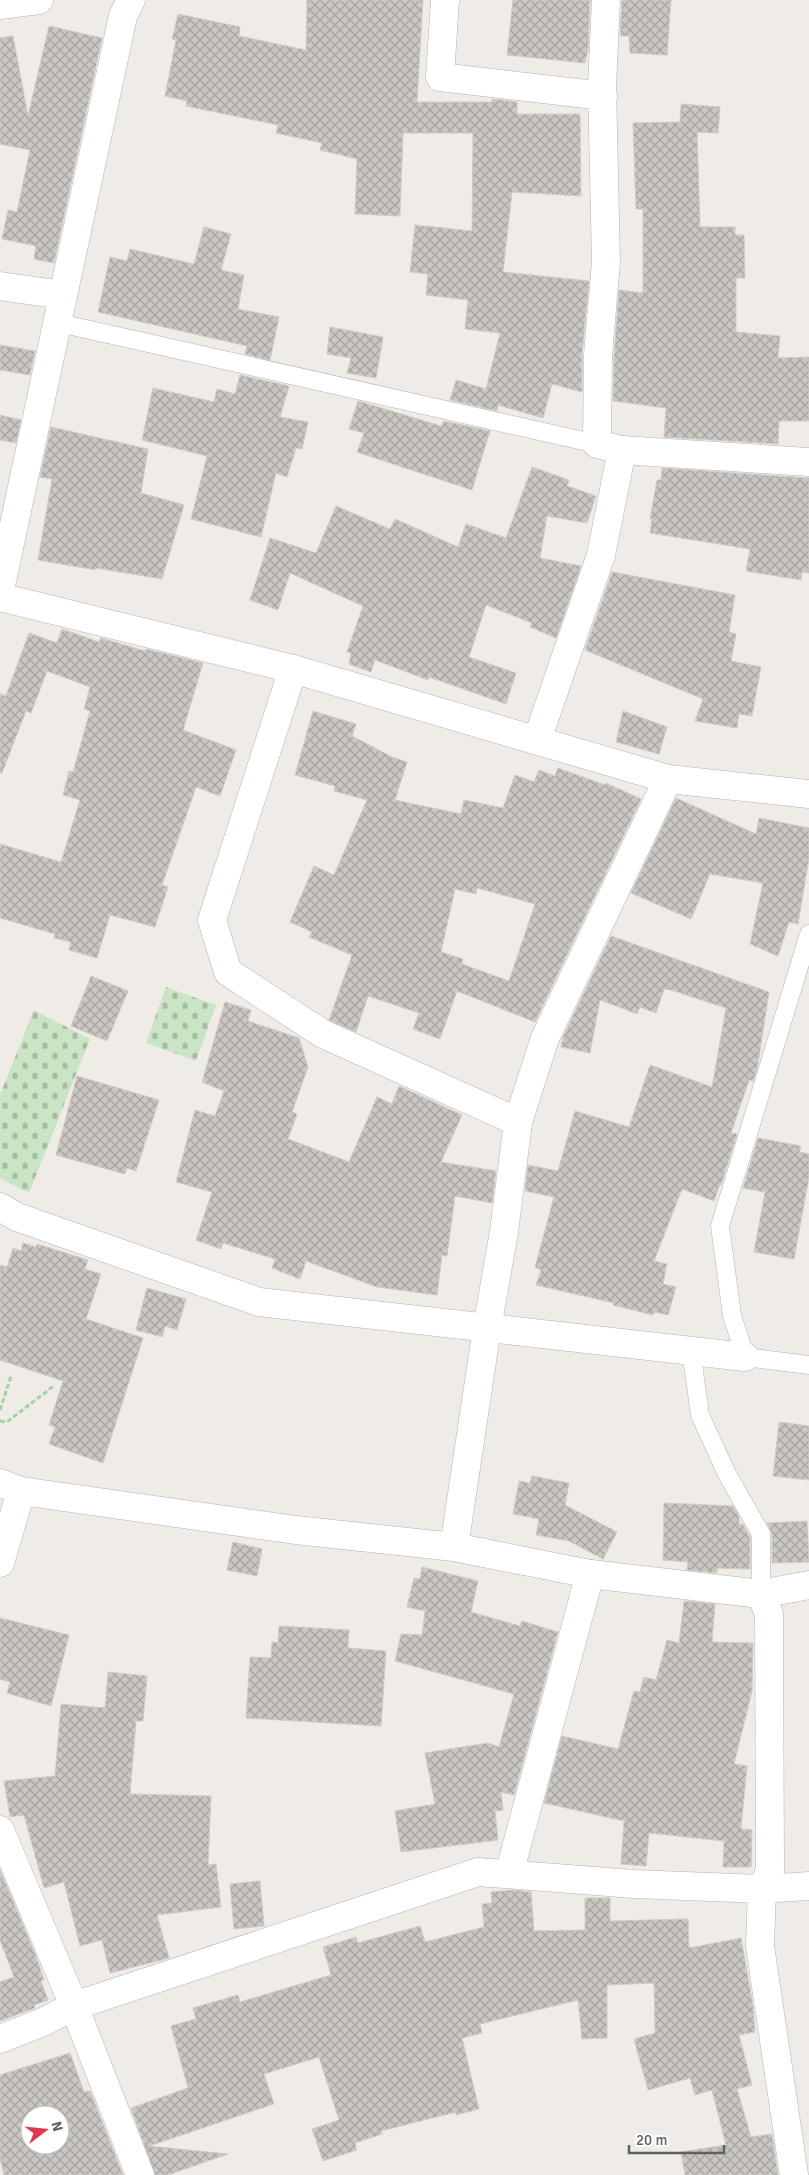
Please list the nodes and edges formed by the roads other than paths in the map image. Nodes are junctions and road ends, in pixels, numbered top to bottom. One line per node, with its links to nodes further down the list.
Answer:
1 (39, 0): 5 (street)
2 (132, 0): 8 (street)
3 (445, 0): 6 (street)
4 (606, 0): 6 (street)
5 (0, 5)
6 (602, 96): 10 (street)
7 (0, 286): 8 (street)
8 (63, 295): 9 (street)
9 (59, 324): 10 (lane); 12 (street)
10 (609, 447): 11 (street); 15 (street)
11 (809, 462)
12 (0, 590)
13 (0, 597): 14 (street)
14 (293, 669): 15 (street); 19 (street)
15 (537, 740): 16 (street)
16 (668, 779): 17 (street); 19 (street)
17 (809, 794)
18 (809, 934): 23 (lane)
19 (518, 1122): 21 (street)
20 (0, 1207): 21 (street)
21 (487, 1328): 22 (street); 26 (street)
22 (691, 1350): 23 (street); 30 (lane)
23 (745, 1357): 24 (lane)
24 (809, 1365)
25 (10, 1487): 26 (street); 27 (street)
26 (454, 1547): 28 (street)
27 (0, 1563)
28 (590, 1574): 30 (street); 32 (street)
29 (809, 1585): 30 (street)
30 (761, 1594): 34 (street)
31 (0, 1830): 35 (street)
32 (509, 1874): 34 (street); 35 (street)
33 (809, 1886): 34 (street)
34 (762, 1889): 38 (street)
35 (74, 2006): 36 (street); 37 (street)
36 (0, 2039)
37 (140, 2175)
38 (794, 2175)

